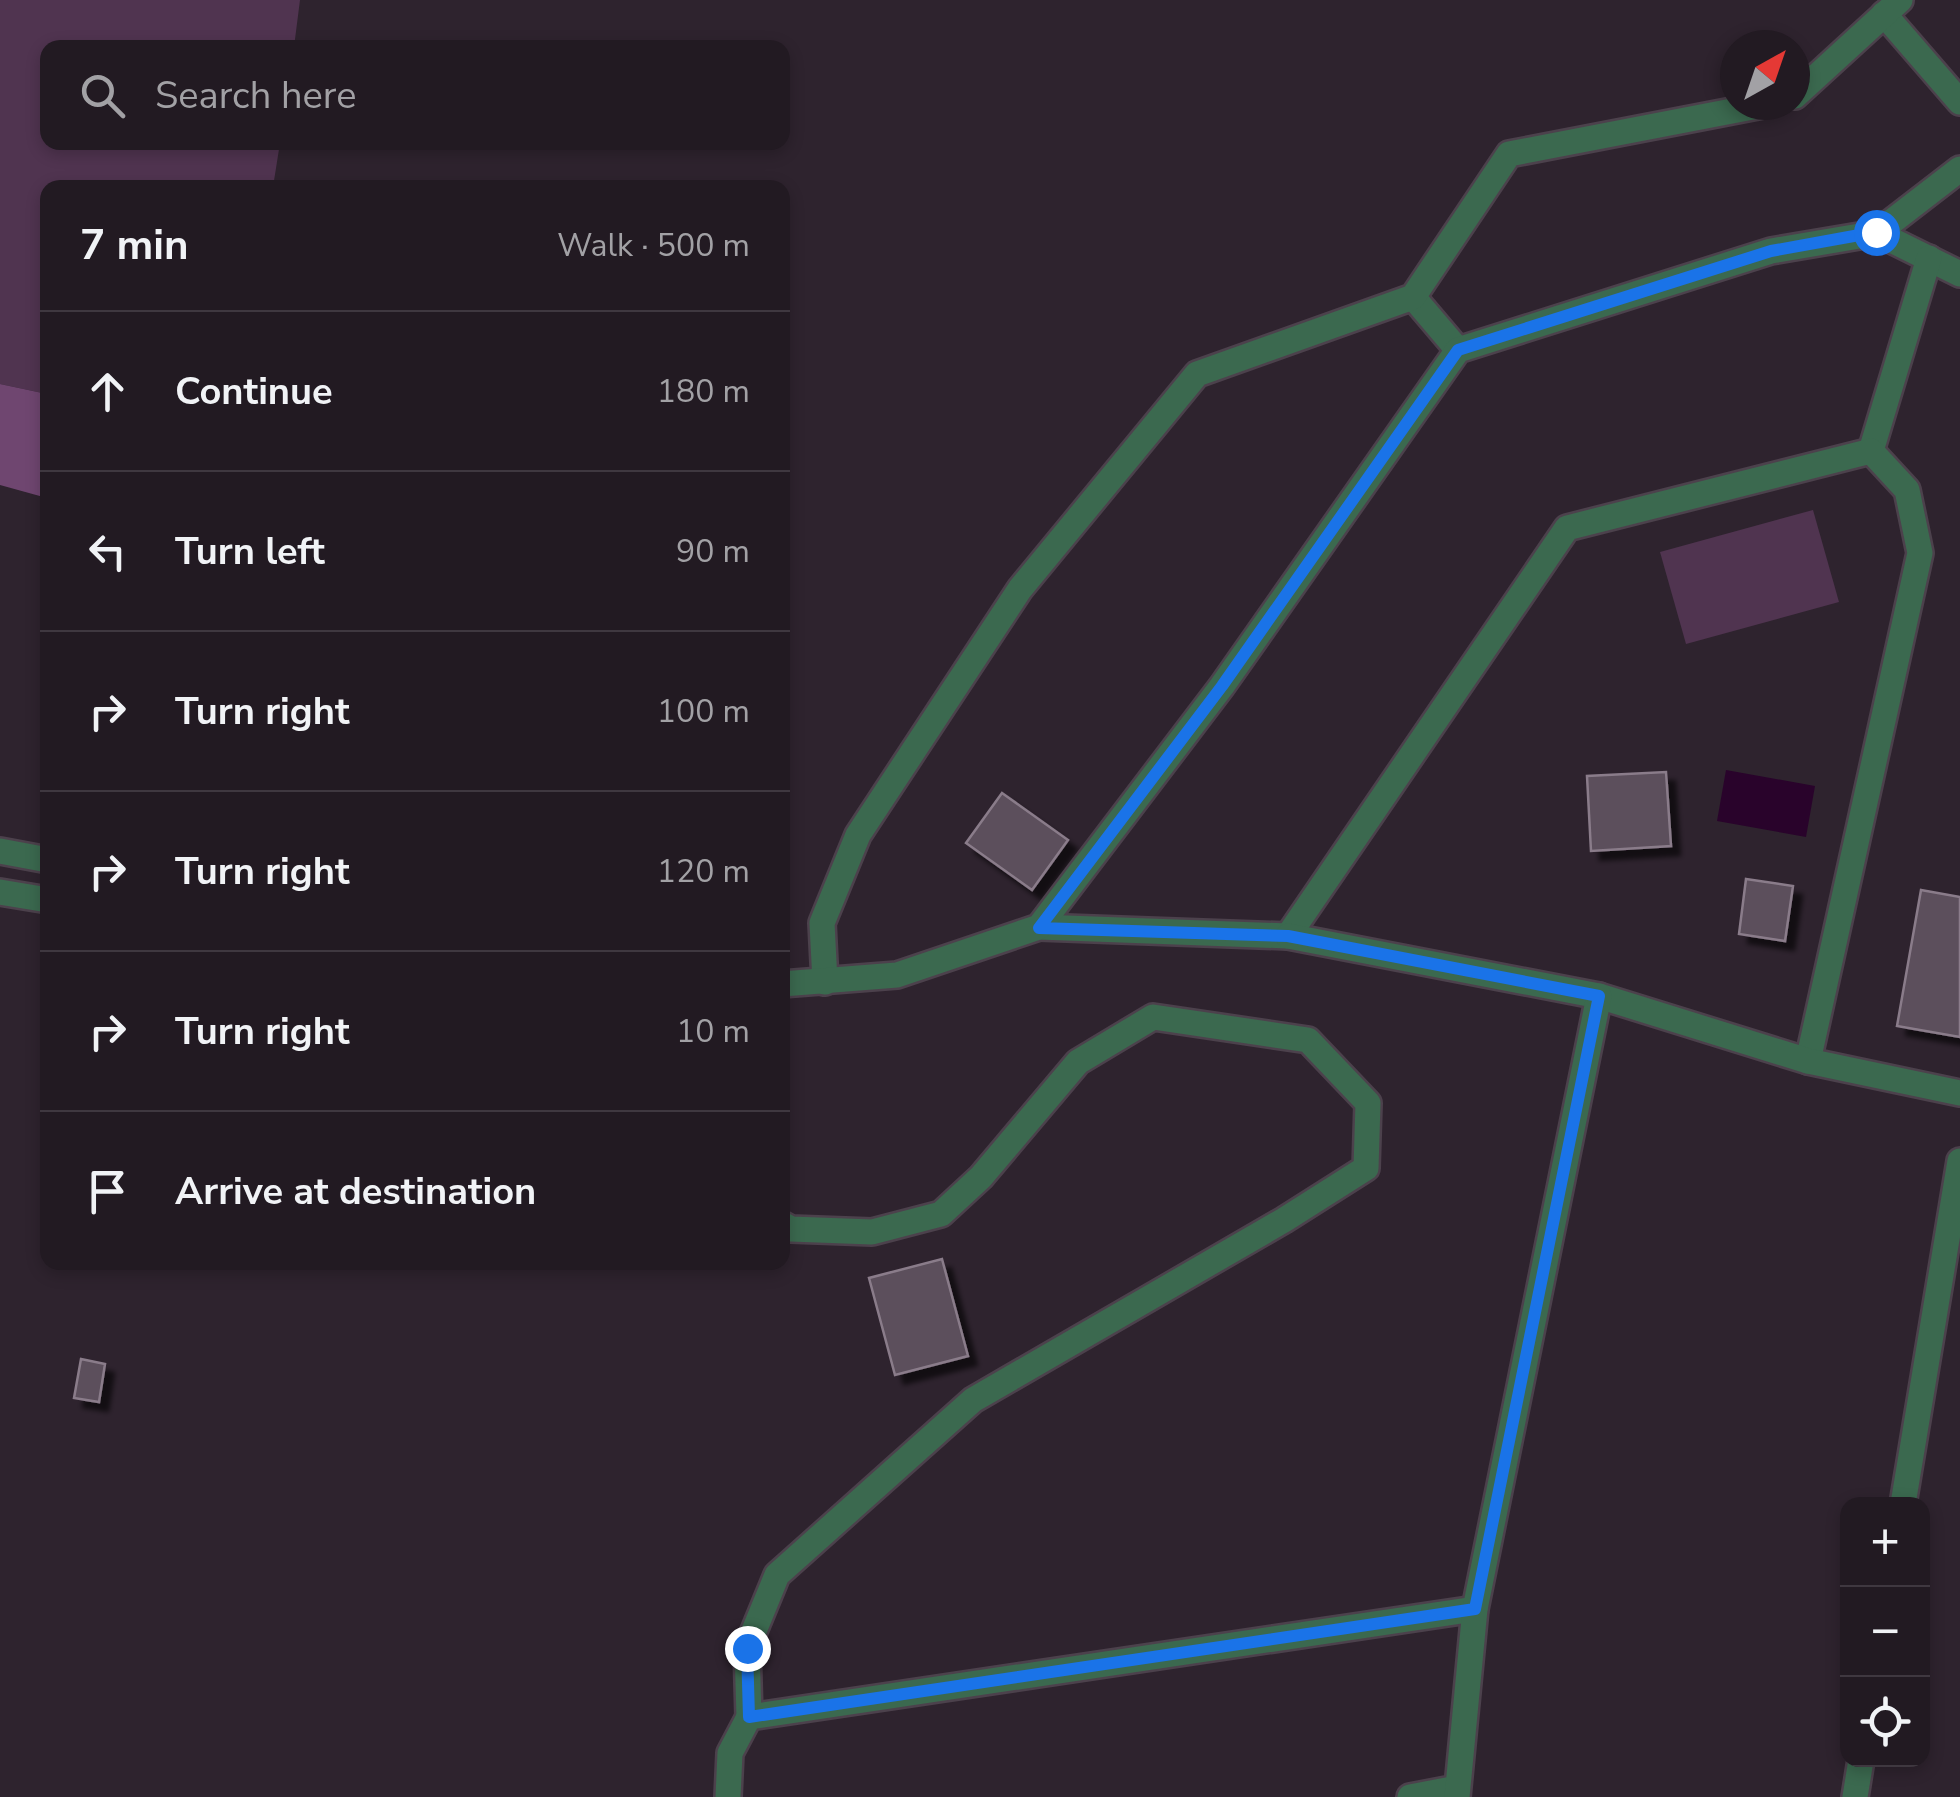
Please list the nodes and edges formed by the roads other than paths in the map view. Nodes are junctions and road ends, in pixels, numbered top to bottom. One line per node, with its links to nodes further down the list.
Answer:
1 (1892, 7): 2 (street); 3 (street)
2 (1810, 82)
3 (1960, 102)
4 (1720, 113): 9 (street)
5 (1960, 169): 6 (street)
6 (1876, 232): 7 (street); 10 (street)
7 (1929, 258): 8 (street); 11 (street)
8 (1960, 274)
9 (1412, 297): 10 (street); 18 (street)
10 (1458, 350): 16 (street)
11 (1871, 451): 17 (street); 21 (street)
12 (0, 850): 13 (street)
13 (40, 858)
14 (0, 892): 15 (street)
15 (40, 899)
16 (1039, 928): 17 (street); 18 (street)
17 (1288, 936): 20 (street)
18 (825, 982): 19 (street)
19 (790, 984)
20 (1599, 996): 21 (street); 26 (street)
21 (1808, 1062): 22 (street)
22 (1960, 1093)
23 (1960, 1161): 25 (street)
24 (790, 1228): 27 (street)
25 (1904, 1497)
26 (1475, 1609): 27 (street); 29 (street)
27 (749, 1717): 30 (street)
28 (1860, 1767): 32 (street)
29 (1457, 1793): 31 (street)
30 (728, 1797)
31 (1410, 1797)
32 (1855, 1797)

